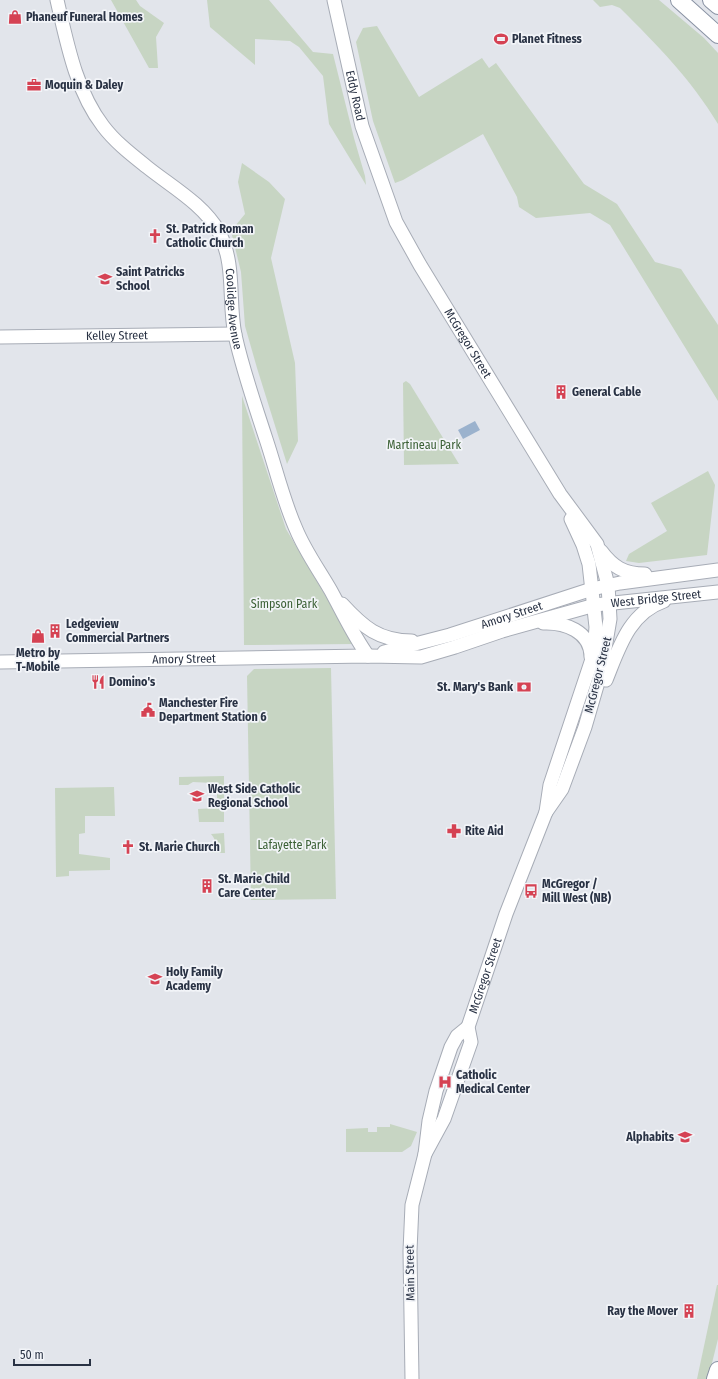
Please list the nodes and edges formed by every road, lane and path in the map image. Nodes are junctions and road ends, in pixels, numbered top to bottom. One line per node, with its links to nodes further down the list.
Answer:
1 (57, 0): 8 (main road, Coolidge Avenue)
2 (334, 0): 7 (main road, Eddy Road)
3 (679, 0): 6 (highway)
4 (711, 0): 5 (highway)
5 (718, 6)
6 (718, 35)
7 (383, 190): 10 (main road, McGregor Street)
8 (235, 334): 9 (main road, Kelley Street); 16 (main road, Coolidge Avenue)
9 (0, 337)
10 (560, 494): 11 (main road, McGregor Street); 15 (main road, McGregor Street)
11 (597, 544): 13 (main road); 14 (main road, McGregor Street)
12 (718, 570): 13 (main road, West Bridge Street)
13 (685, 574): 14 (main road, West Bridge Street)
14 (608, 585): 15 (main road, Amory Street); 19 (main road, McGregor Street)
15 (592, 589): 20 (main road, McGregor Street); 22 (main road, Amory Street)
16 (330, 590): 22 (main road, Coolidge Avenue); 23 (main road, Coolidge Avenue)
17 (718, 592): 18 (main road, West Bridge Street)
18 (680, 595): 19 (main road, West Bridge Street); 26 (main road)
19 (610, 603): 20 (main road, West Bridge Street); 26 (main road, McGregor Street)
20 (595, 606): 21 (main road, Amory Street); 25 (main road, McGregor Street)
21 (502, 631): 23 (main road, Amory Street); 25 (main road, Amory Street)
22 (437, 639): 23 (main road, Amory Street)
23 (368, 656): 24 (main road, Amory Street)
24 (0, 662)
25 (589, 669): 27 (main road, McGregor Street)
26 (585, 727): 27 (main road, McGregor Street)
27 (546, 812): 28 (main road, McGregor Street)
28 (420, 1168): 30 (main road, Main Street)
29 (718, 1370): 31 (highway)
30 (412, 1379)
31 (715, 1379)

